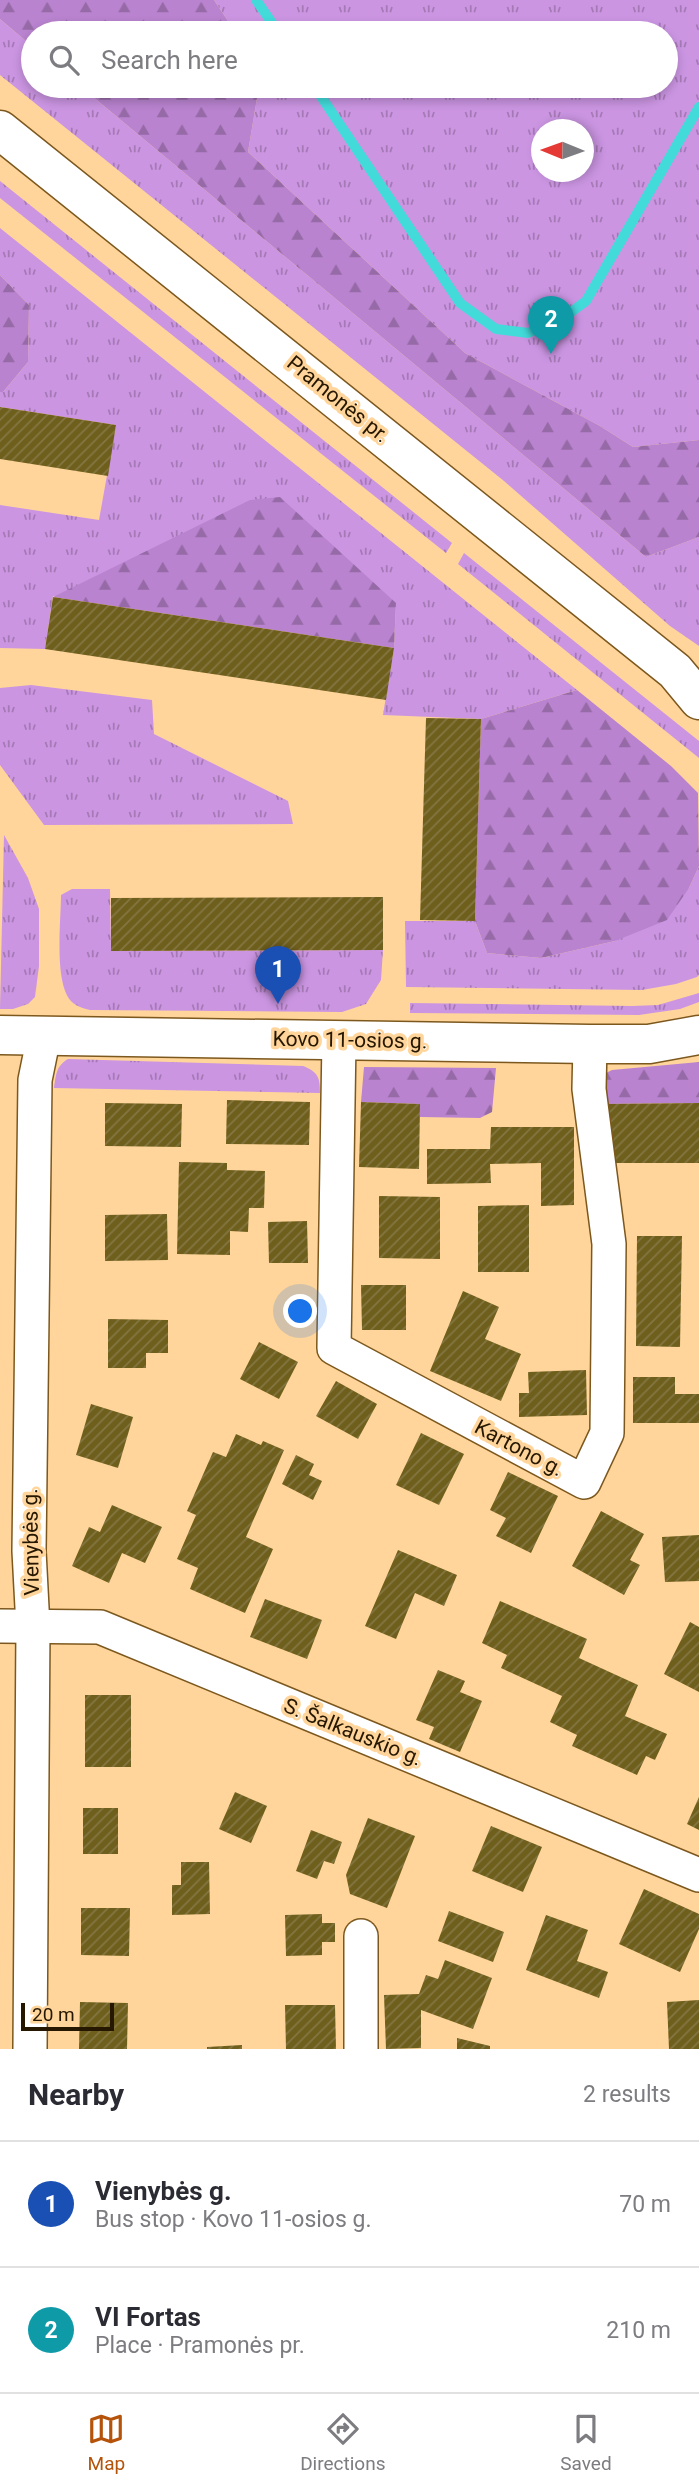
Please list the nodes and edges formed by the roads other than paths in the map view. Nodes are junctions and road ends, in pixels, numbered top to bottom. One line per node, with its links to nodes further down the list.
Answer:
1 (0, 130): 2 (main road, Pramonės pr.)
2 (687, 675): 3 (main road, Pramonės pr.)
3 (699, 700)
4 (0, 1035): 6 (main road, Kovo 11-osios g.)
5 (699, 1035): 8 (main road, Kovo 11-osios g.)
6 (44, 1036): 7 (main road, Kovo 11-osios g.); 10 (street, Vienybės g.)
7 (339, 1040): 8 (main road, Kovo 11-osios g.); 8 (street, Kartono g.)
8 (590, 1044)
9 (0, 1626): 10 (street, S. Šalkauskio g.)
10 (33, 1627): 11 (street, S. Šalkauskio g.); 13 (street, Vienybės g.)
11 (699, 1875)
12 (361, 1936): 14 (street)
13 (30, 2049)
14 (361, 2049)

